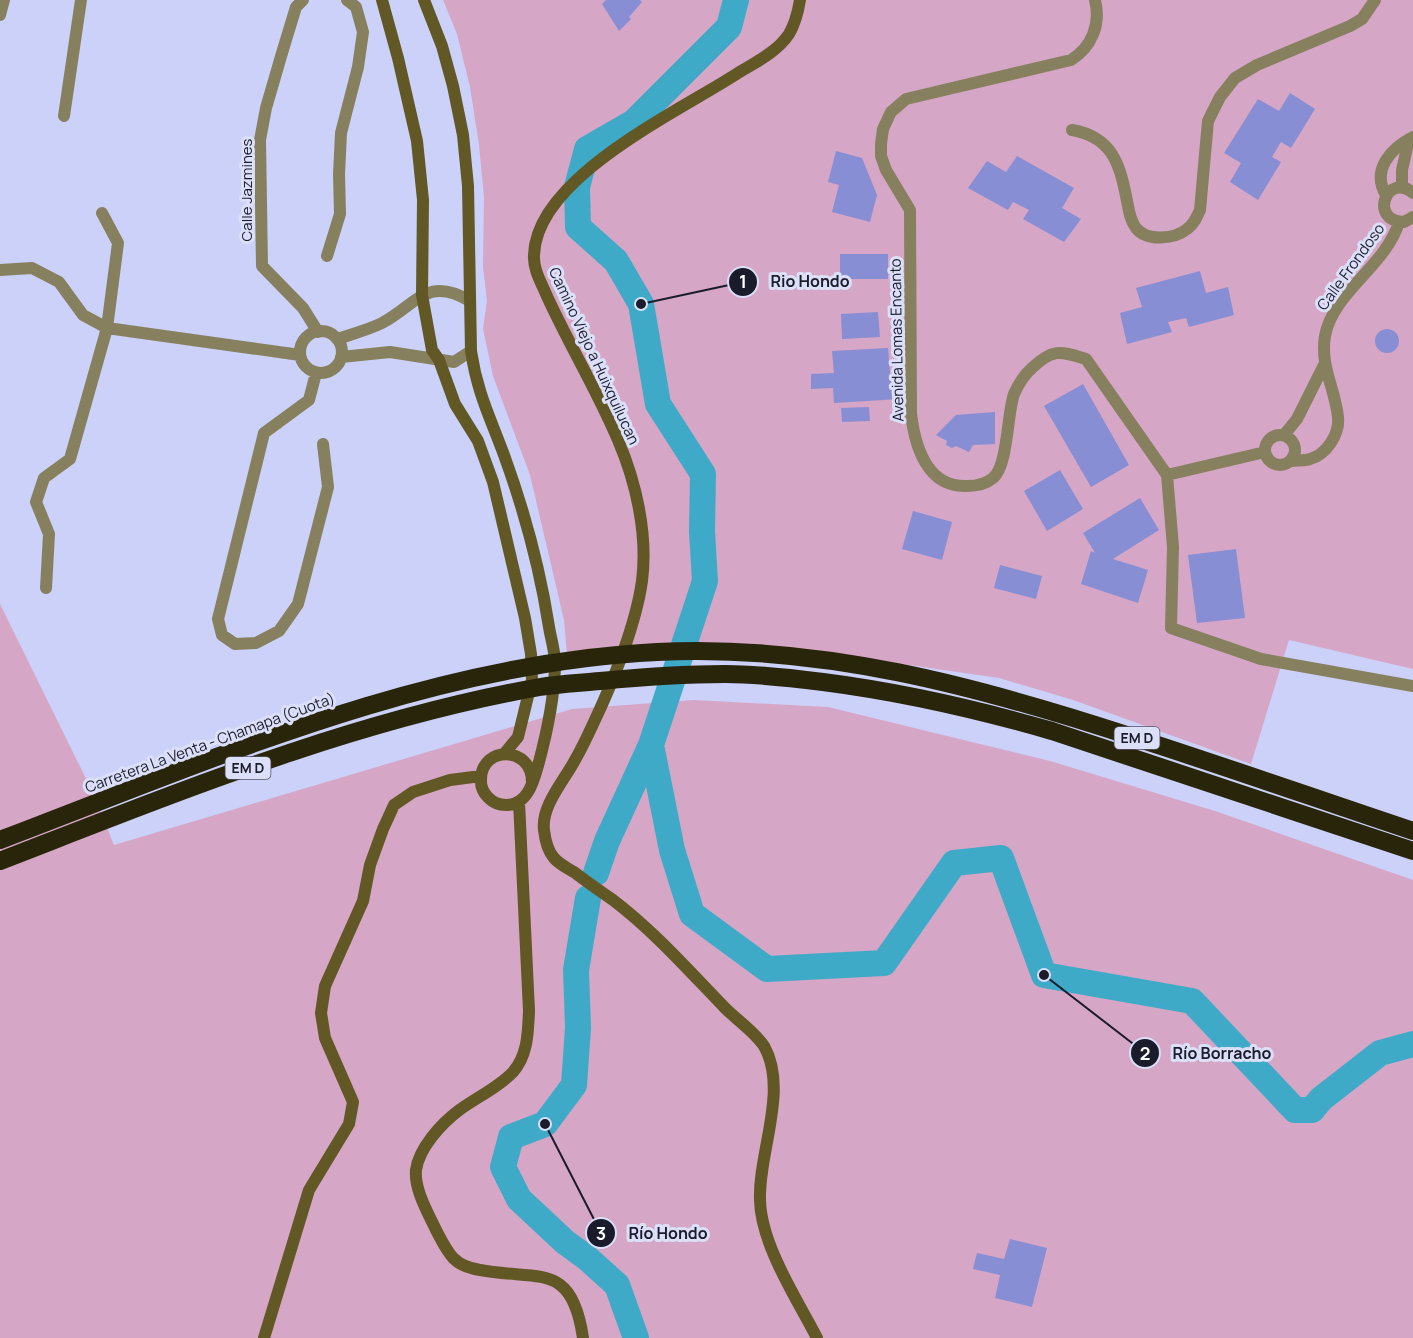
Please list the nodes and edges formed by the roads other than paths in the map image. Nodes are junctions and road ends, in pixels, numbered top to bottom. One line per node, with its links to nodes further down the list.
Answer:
1 (4, 0): 10 (street)
2 (81, 0): 11 (street)
3 (303, 0): 24 (street, Calle Jazmines)
4 (347, 0): 19 (street)
5 (382, 0): 21 (main road)
6 (424, 0): 22 (main road)
7 (800, 0): 49 (main road, Camino Viejo a Huixquilucan)
8 (1095, 0): 36 (street, Avenida Lomas Encanto)
9 (1375, 0): 12 (street)
10 (0, 15)
11 (64, 116)
12 (1072, 130)
13 (1411, 138): 14 (street); 15 (street)
14 (1408, 190): 15 (street)
15 (1386, 195): 18 (street)
16 (102, 213): 23 (street)
17 (1413, 217): 18 (street)
18 (1399, 222): 30 (street, Calle Frondoso)
19 (327, 256)
20 (0, 270): 23 (street)
21 (422, 295): 22 (street); 25 (street); 29 (main road)
22 (470, 301): 26 (main road)
23 (107, 328): 27 (street); 37 (street)
24 (318, 332): 25 (street); 27 (street)
25 (337, 339): 28 (street)
26 (471, 351): 29 (street); 41 (main road)
27 (300, 355): 31 (street)
28 (341, 357): 29 (street); 31 (street)
29 (439, 360): 39 (main road)
30 (1324, 365): 32 (street, Calle Frondoso); 35 (street, Calle Frondoso)
31 (316, 373): 33 (street)
32 (1284, 435): 34 (street); 35 (street)
33 (323, 444)
34 (1265, 452): 35 (street); 36 (street)
35 (1292, 461)
36 (1167, 475): 38 (street)
37 (46, 588)
38 (1413, 686)
39 (504, 754): 40 (main road); 41 (main road)
40 (481, 776): 42 (main road); 47 (main road)
41 (532, 782): 42 (main road)
42 (519, 802): 48 (main road)
43 (1413, 831): 44 (highway, Carretera La Venta - Chamapa (Cuota) / EM D)
44 (0, 840)
45 (1413, 851): 46 (highway, EM D)
46 (0, 861)
47 (264, 1338)
48 (583, 1338)
49 (817, 1338)

